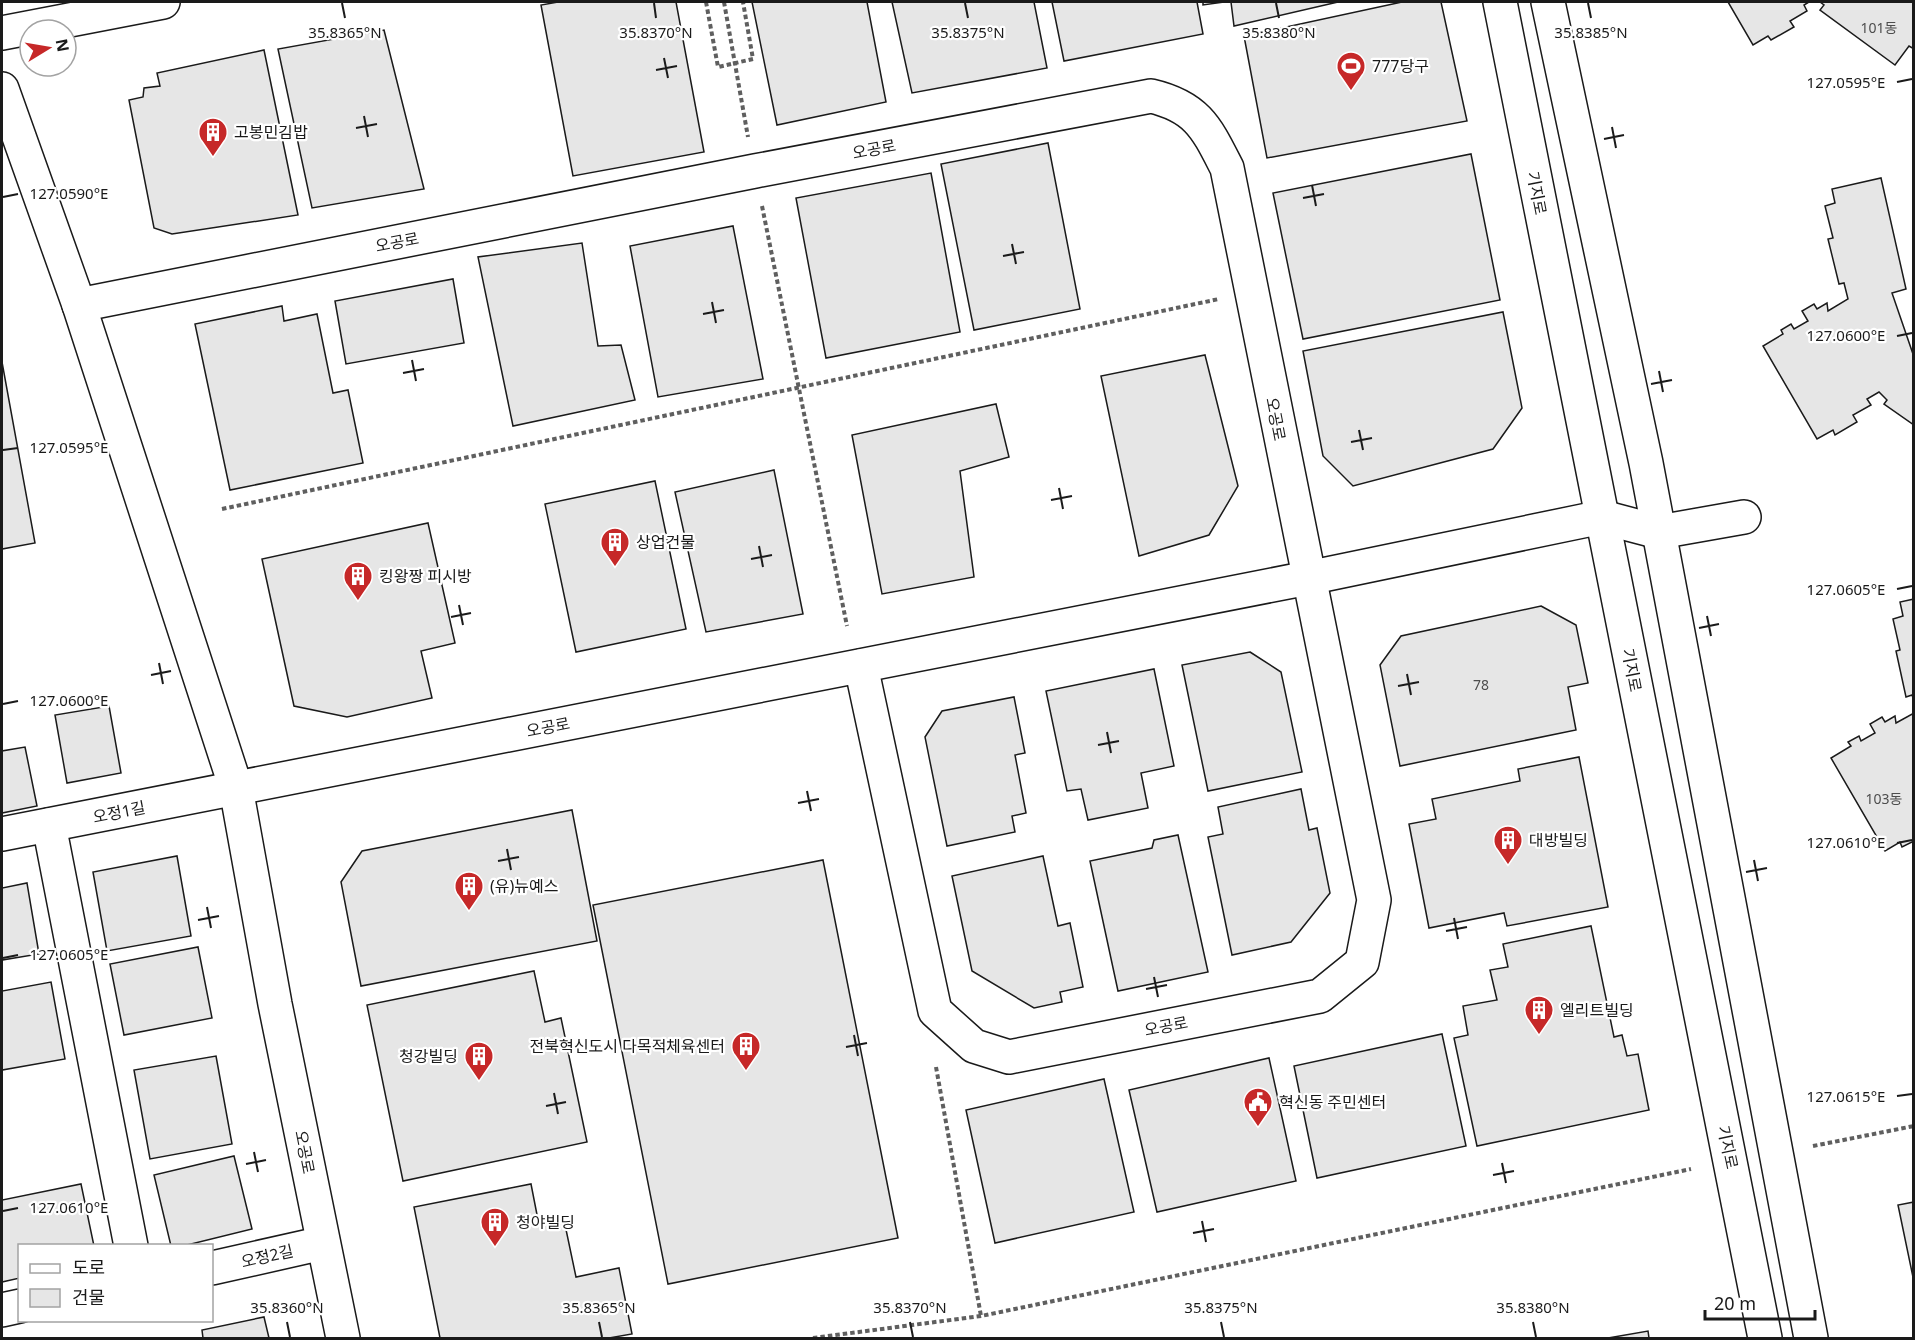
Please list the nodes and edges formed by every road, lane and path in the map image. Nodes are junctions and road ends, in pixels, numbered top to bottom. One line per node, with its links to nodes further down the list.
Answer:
1 (163, 2): 7 (street)
2 (706, 2): 8 (path)
3 (724, 2): 8 (path)
4 (743, 2): 8 (path)
5 (1500, 2): 15 (street, 기지로)
6 (1548, 2): 17 (street)
7 (2, 33)
8 (736, 64): 10 (path)
9 (2, 89): 12 (street, 오공로)
10 (755, 171): 12 (street, 오공로); 13 (path); 18 (street, 오공로)
11 (1223, 298): 13 (path)
12 (79, 305): 21 (street, 오공로)
13 (799, 387): 14 (path); 19 (path)
14 (222, 509)
15 (1602, 517): 17 (street, 오공로); 18 (street, 오공로); 36 (street, 기지로)
16 (1744, 517): 17 (street)
17 (1659, 532): 37 (street)
18 (1308, 578): 20 (street, 오공로); 20 (street, 오공로)
19 (848, 626)
20 (861, 666): 21 (street, 오공로)
21 (236, 788): 22 (street, 오정1길); 28 (street, 오공로)
22 (49, 825): 23 (street, 오정1길); 29 (street)
23 (2, 834)
24 (936, 1067): 33 (path)
25 (1914, 1126): 26 (path)
26 (1813, 1146)
27 (1691, 1169): 33 (path)
28 (323, 1243): 30 (street, 오정2길); 34 (street, 오공로)
29 (131, 1244)
30 (213, 1268)
31 (18, 1306): 32 (street)
32 (2, 1310)
33 (981, 1316): 35 (path)
34 (343, 1338)
35 (813, 1338)
36 (1765, 1338)
37 (1811, 1338)

